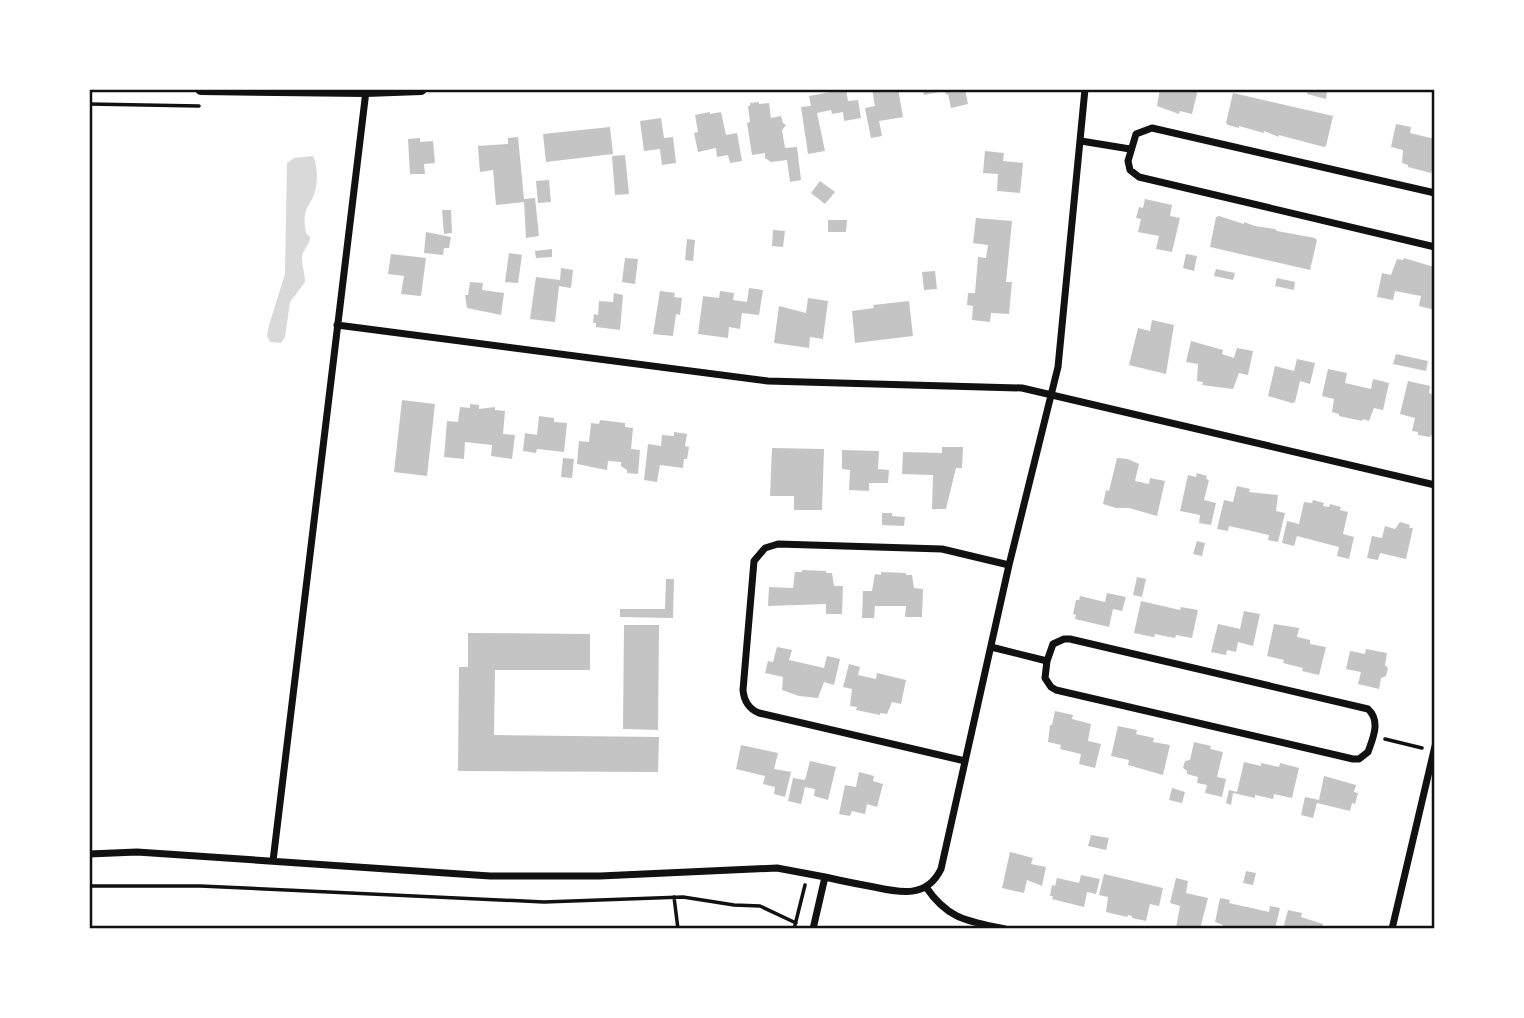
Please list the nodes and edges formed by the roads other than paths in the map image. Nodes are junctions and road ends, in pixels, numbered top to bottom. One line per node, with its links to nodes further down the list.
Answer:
1 (201, 89): 4 (street)
2 (421, 89): 4 (street)
3 (1086, 89): 5 (street)
4 (366, 90): 9 (street)
5 (1081, 141): 6 (street); 10 (street)
6 (1130, 149): 7 (street); 8 (street)
7 (1435, 193)
8 (1435, 247)
9 (337, 325): 10 (street); 18 (street)
10 (1050, 396): 11 (street); 12 (street)
11 (1435, 485)
12 (1009, 565): 13 (street); 16 (street)
13 (991, 647): 14 (street); 16 (street)
14 (1047, 662): 14 (street)
15 (1434, 748): 23 (street)
16 (965, 761): 20 (street)
17 (89, 854): 18 (street)
18 (273, 861): 19 (street)
19 (825, 877): 20 (street); 21 (street)
20 (926, 887): 22 (street)
21 (813, 929)
22 (1005, 929)
23 (1392, 929)

